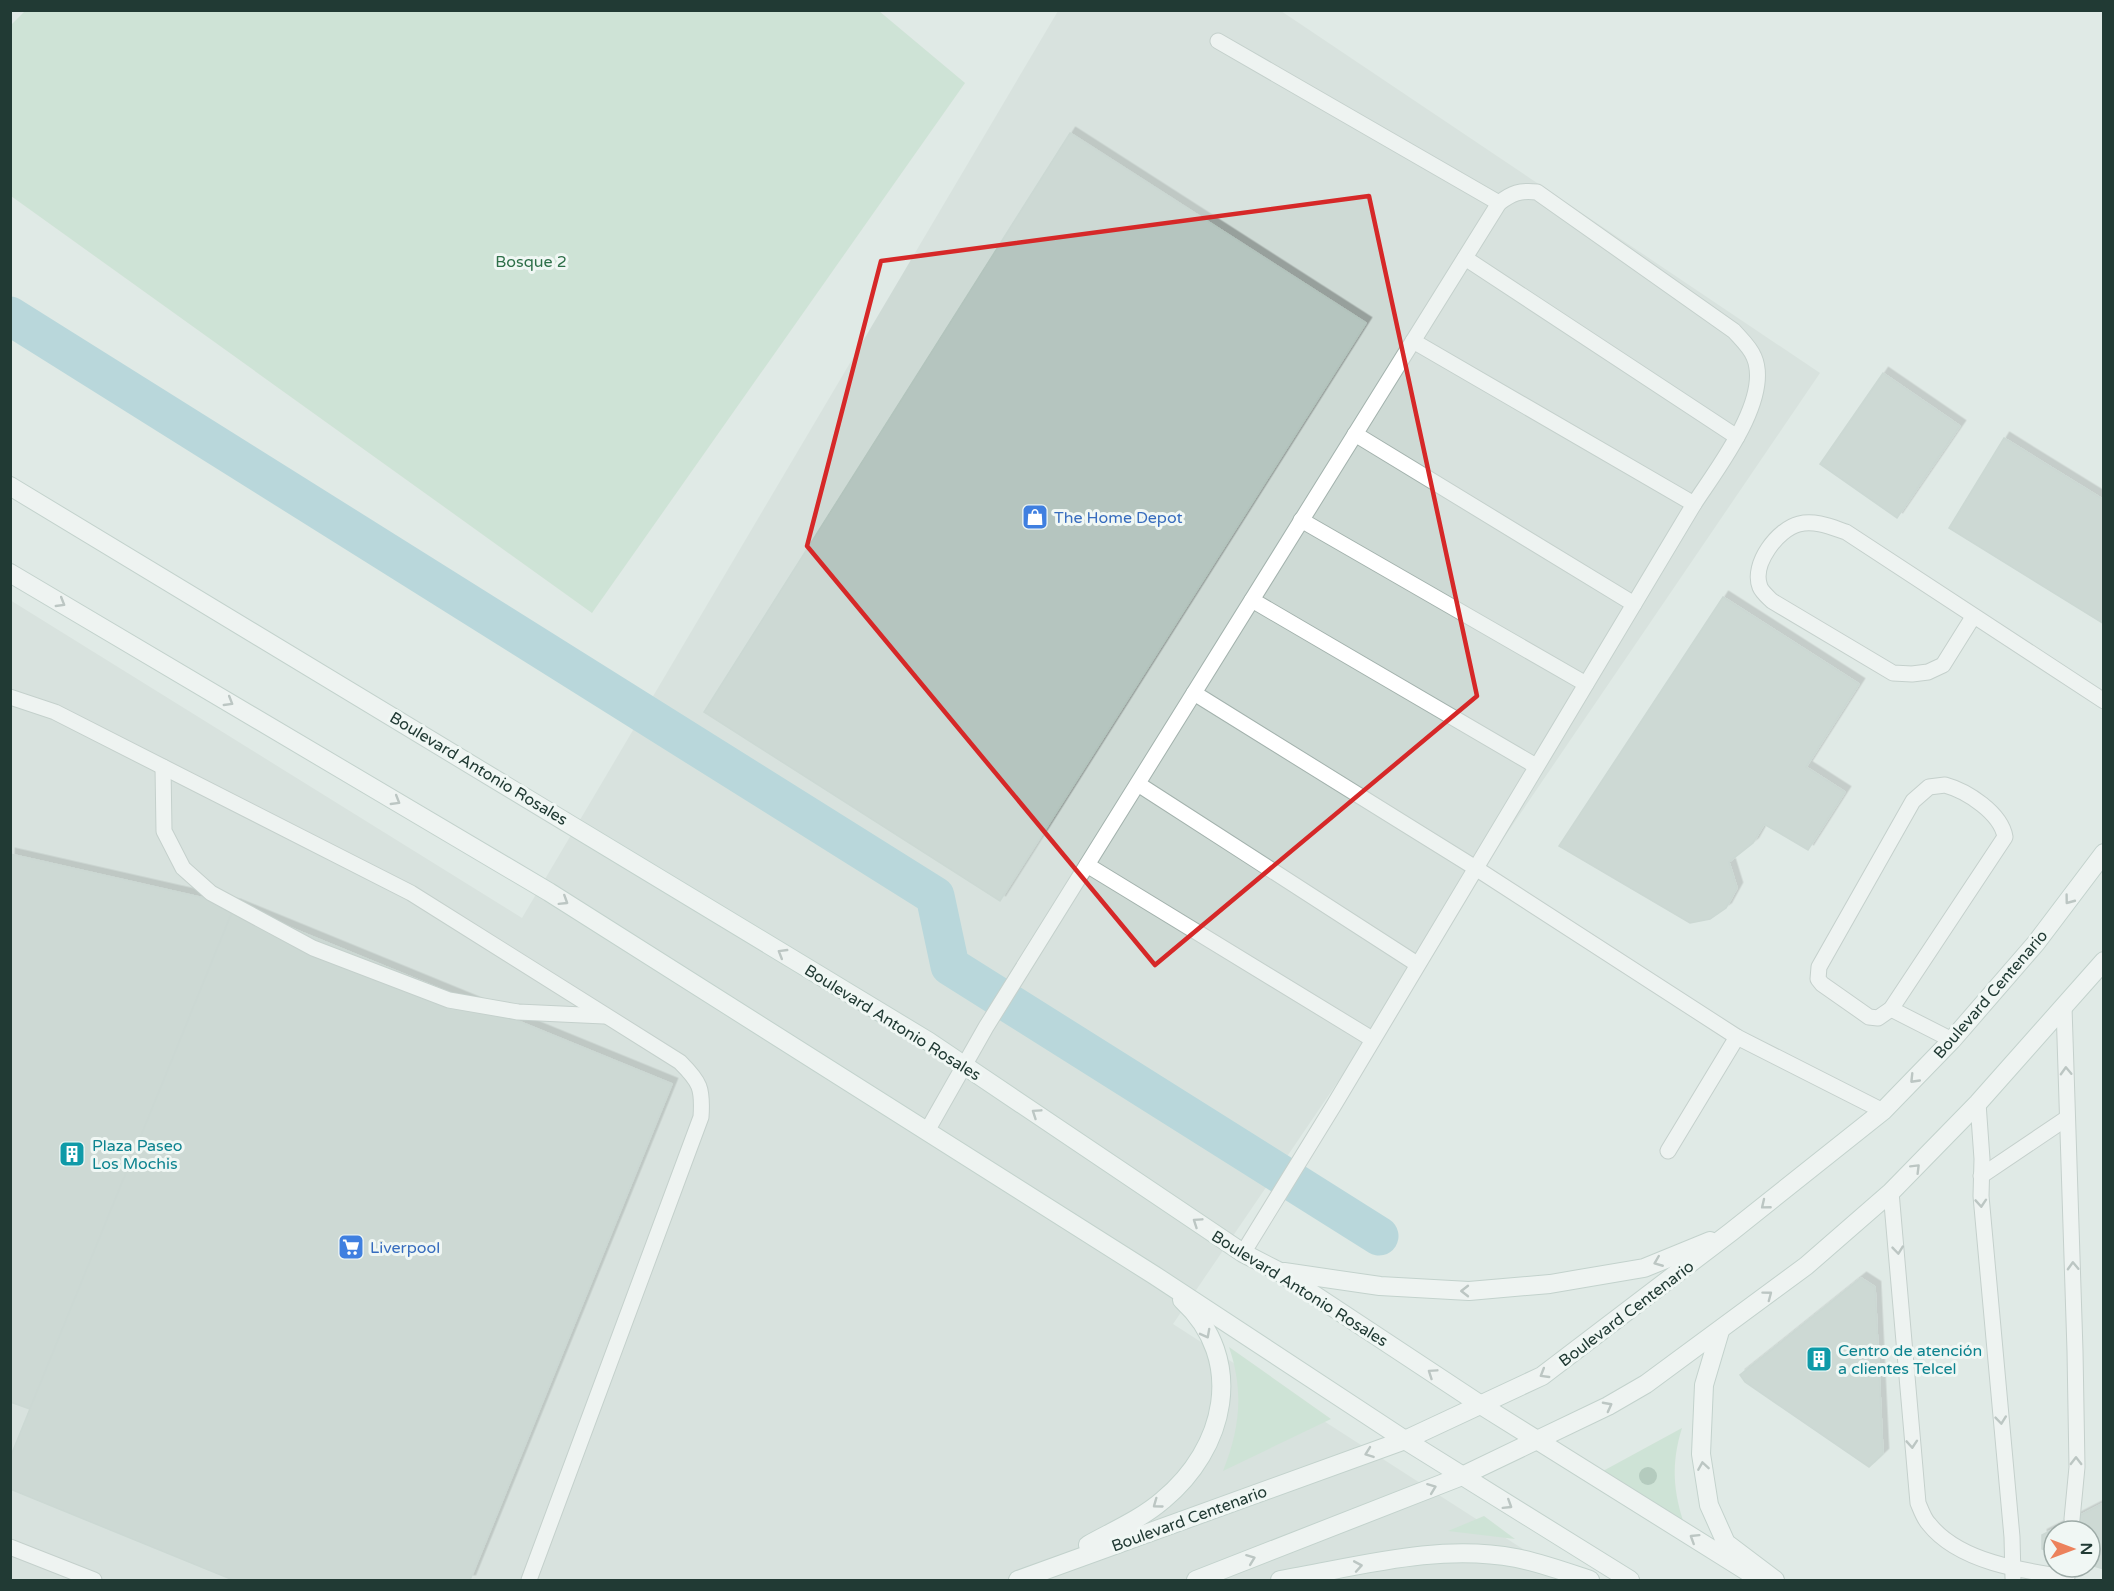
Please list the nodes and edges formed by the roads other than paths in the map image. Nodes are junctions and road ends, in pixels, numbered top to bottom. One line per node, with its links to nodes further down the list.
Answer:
1 (1218, 41): 2 (lane)
2 (1499, 203): 3 (lane); 6 (lane)
3 (1465, 258): 4 (lane); 6 (lane)
4 (1413, 341): 5 (lane); 8 (lane)
5 (1355, 434): 9 (lane); 12 (lane)
6 (1737, 437): 8 (lane)
7 (10, 486): 32 (main road, Boulevard Antonio Rosales, one-way to 7)
8 (1694, 504): 12 (lane)
9 (1301, 520): 11 (lane); 14 (lane)
10 (10, 573): 36 (main road, one-way to 36)
11 (1252, 600): 15 (lane); 18 (lane)
12 (1634, 604): 14 (lane)
13 (1973, 617): 13 (lane); 17 (lane)
14 (1586, 684): 18 (lane)
15 (1194, 693): 20 (lane); 23 (lane)
16 (10, 697): 19 (lane)
17 (2103, 701)
18 (1536, 765): 23 (lane)
19 (163, 767): 28 (lane); 28 (lane)
20 (1138, 784): 22 (lane); 25 (lane)
21 (2103, 853): 31 (main road, Boulevard Centenario, one-way to 31)
22 (1088, 865): 30 (lane); 32 (lane)
23 (1474, 867): 25 (lane); 29 (lane)
24 (2103, 961): 26 (main road)
25 (1417, 964): 30 (lane)
26 (2064, 1007): 33 (main road); 35 (lane, one-way to 26)
27 (1891, 1009): 27 (lane); 31 (lane)
28 (607, 1016): 55 (lane)
29 (1737, 1037): 34 (lane); 37 (lane)
30 (1372, 1039): 41 (lane)
31 (1952, 1040): 34 (main road, Boulevard Centenario, one-way to 34)
32 (964, 1064): 36 (lane); 41 (main road, Boulevard Antonio Rosales, one-way to 32)
33 (1978, 1103): 38 (lane); 39 (main road, one-way to 33)
34 (1883, 1112): 40 (main road, Boulevard Centenario, one-way to 40)
35 (2067, 1118): 38 (lane); 49 (lane, one-way to 35)
36 (927, 1131): 43 (main road)
37 (1668, 1151)
38 (1981, 1176): 51 (lane, one-way to 51)
39 (1891, 1192): 44 (main road, one-way to 39); 51 (lane, one-way to 51)
40 (1731, 1232): 42 (main road, one-way to 42); 45 (main road, Boulevard Centenario, one-way to 45)
41 (1243, 1253): 42 (main road, Boulevard Antonio Rosales)
42 (1278, 1271): 45 (main road, Boulevard Antonio Rosales, one-way to 42)
43 (1154, 1275): 46 (main road); 54 (main road, one-way to 54)
44 (1720, 1331): 47 (main road, one-way to 44); 61 (main road, one-way to 44)
45 (1480, 1405): 46 (main road, Boulevard Centenario); 47 (main road, Boulevard Antonio Rosales)
46 (1405, 1440): 48 (main road); 54 (main road, Boulevard Centenario, one-way to 54)
47 (1536, 1440): 48 (main road); 60 (main road, Boulevard Antonio Rosales, one-way to 47)
48 (1462, 1476): 56 (main road, one-way to 48); 59 (main road, one-way to 59)
49 (2072, 1519)
50 (10, 1547): 53 (lane)
51 (2013, 1575): 52 (lane)
52 (2042, 1575)
53 (88, 1579)
54 (1022, 1579)
55 (529, 1581)
56 (1196, 1581)
57 (1280, 1581): 58 (main road, one-way to 58)
58 (1590, 1581)
59 (1630, 1581)
60 (1761, 1581)
61 (1774, 1581)

